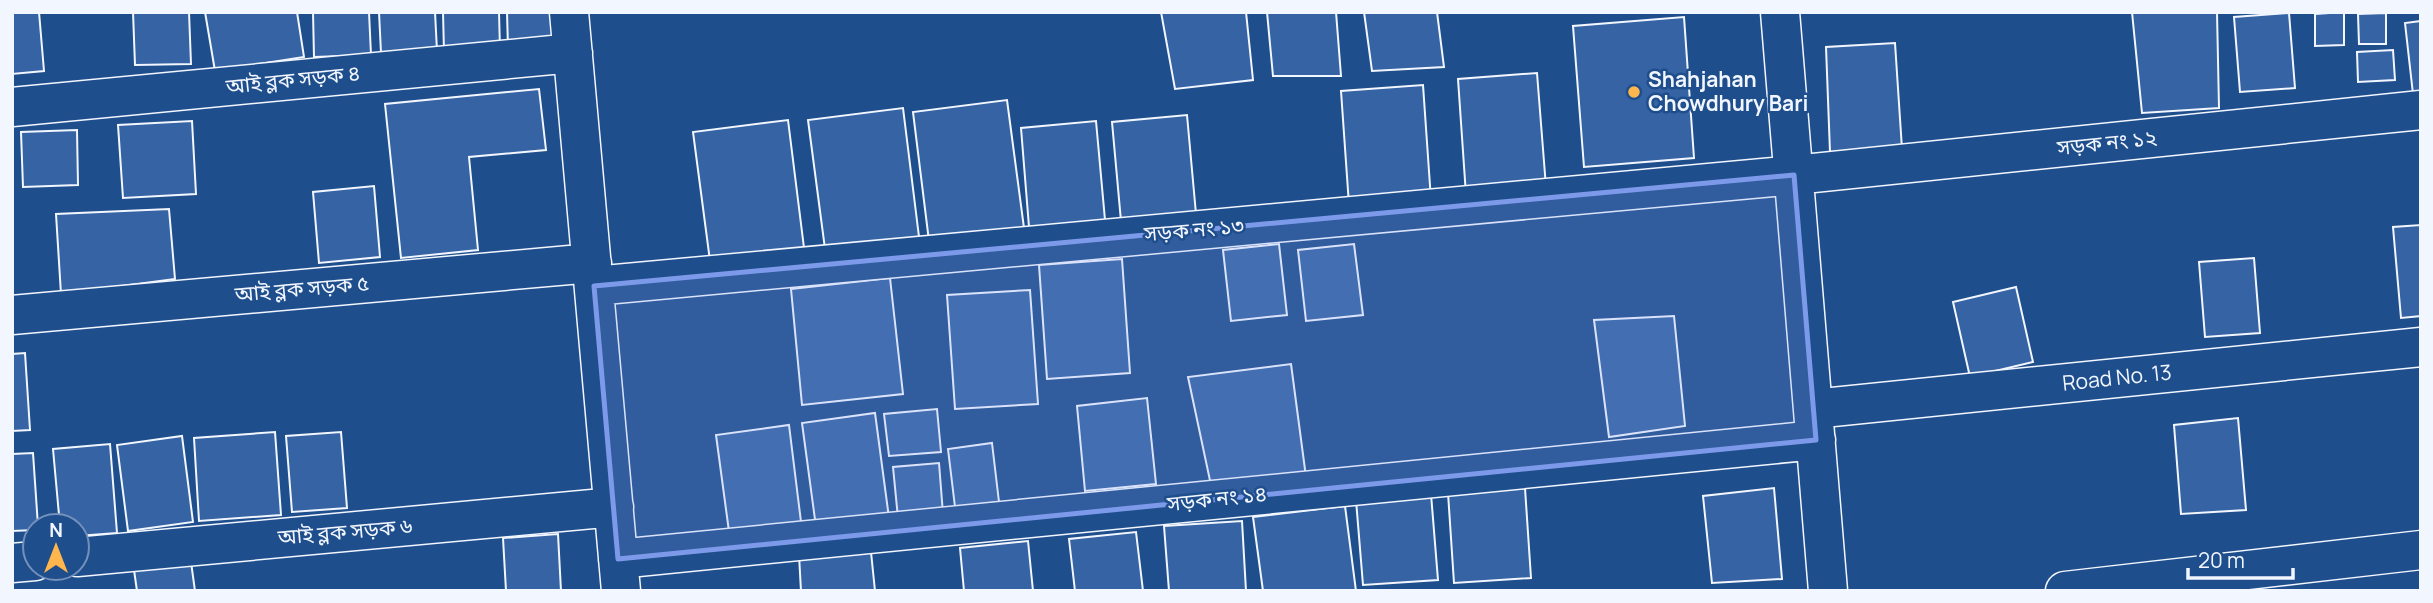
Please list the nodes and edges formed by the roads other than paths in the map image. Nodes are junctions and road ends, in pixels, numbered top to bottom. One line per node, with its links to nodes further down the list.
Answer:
1 (569, 12): 3 (street)
2 (1780, 12): 6 (street)
3 (573, 53): 4 (street, আই ব্লক সড়ক ৪); 7 (street)
4 (12, 107)
5 (2421, 110): 6 (street, সড়ক নং ১২)
6 (1794, 175): 7 (street, সড়ক নং ১৩); 10 (street)
7 (593, 274): 8 (street, আই ব্লক সড়ক ৫); 11 (street)
8 (12, 316)
9 (2421, 347): 10 (street, Road No. 13)
10 (1814, 425): 14 (street, সড়ক নং ১৪); 15 (street)
11 (614, 507): 13 (street, আই ব্লক সড়ক ৬); 14 (street)
12 (2421, 550): 16 (street)
13 (91, 556)
14 (620, 575)
15 (1828, 591)
16 (2065, 591)

